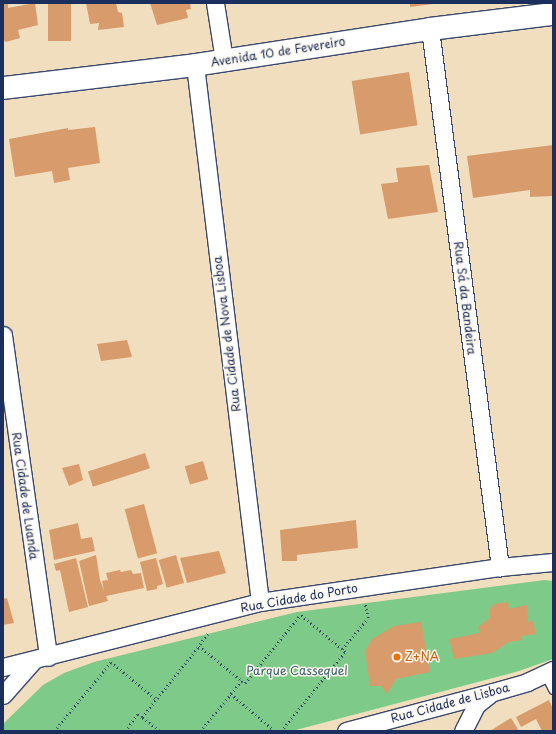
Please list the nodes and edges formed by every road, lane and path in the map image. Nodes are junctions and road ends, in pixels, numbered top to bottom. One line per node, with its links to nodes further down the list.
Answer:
1 (215, 3): 4 (street)
2 (553, 14): 3 (street, Avenida 10 de Fevereiro)
3 (430, 29): 4 (street, Avenida 10 de Fevereiro); 9 (street, Rua Sá da Bandeira)
4 (224, 60): 5 (street, Avenida 10 de Fevereiro)
5 (195, 65): 6 (street, Avenida 10 de Fevereiro); 10 (street, Rua Cidade de Nova Lisboa)
6 (3, 88)
7 (3, 335): 17 (street, Rua Cidade de Luanda)
8 (552, 563): 9 (street, Rua Cidade do Porto)
9 (500, 567): 10 (street, Rua Cidade do Porto)
10 (260, 602): 17 (street, Rua Cidade do Porto)
11 (365, 603): 16 (path)
12 (297, 612): 13 (path)
13 (300, 615): 16 (path); 20 (path)
14 (208, 634): 15 (path)
15 (199, 646): 20 (path); 24 (path)
16 (342, 649): 32 (path)
17 (41, 659): 18 (street, Rua Cidade do Porto); 23 (street)
18 (3, 668)
19 (551, 678): 21 (street, Rua Cidade de Lisboa)
20 (242, 681): 22 (path)
21 (493, 692): 26 (street, Rua Cidade de Lisboa); 34 (street)
22 (231, 694): 30 (path); 31 (path)
23 (3, 695)
24 (156, 699): 25 (path); 27 (path)
25 (142, 716): 28 (path); 29 (path)
26 (349, 730): 33 (street)
27 (54, 731)
28 (125, 731)
29 (159, 731)
30 (200, 731)
31 (275, 731)
32 (281, 731)
33 (382, 731)
34 (463, 731)

